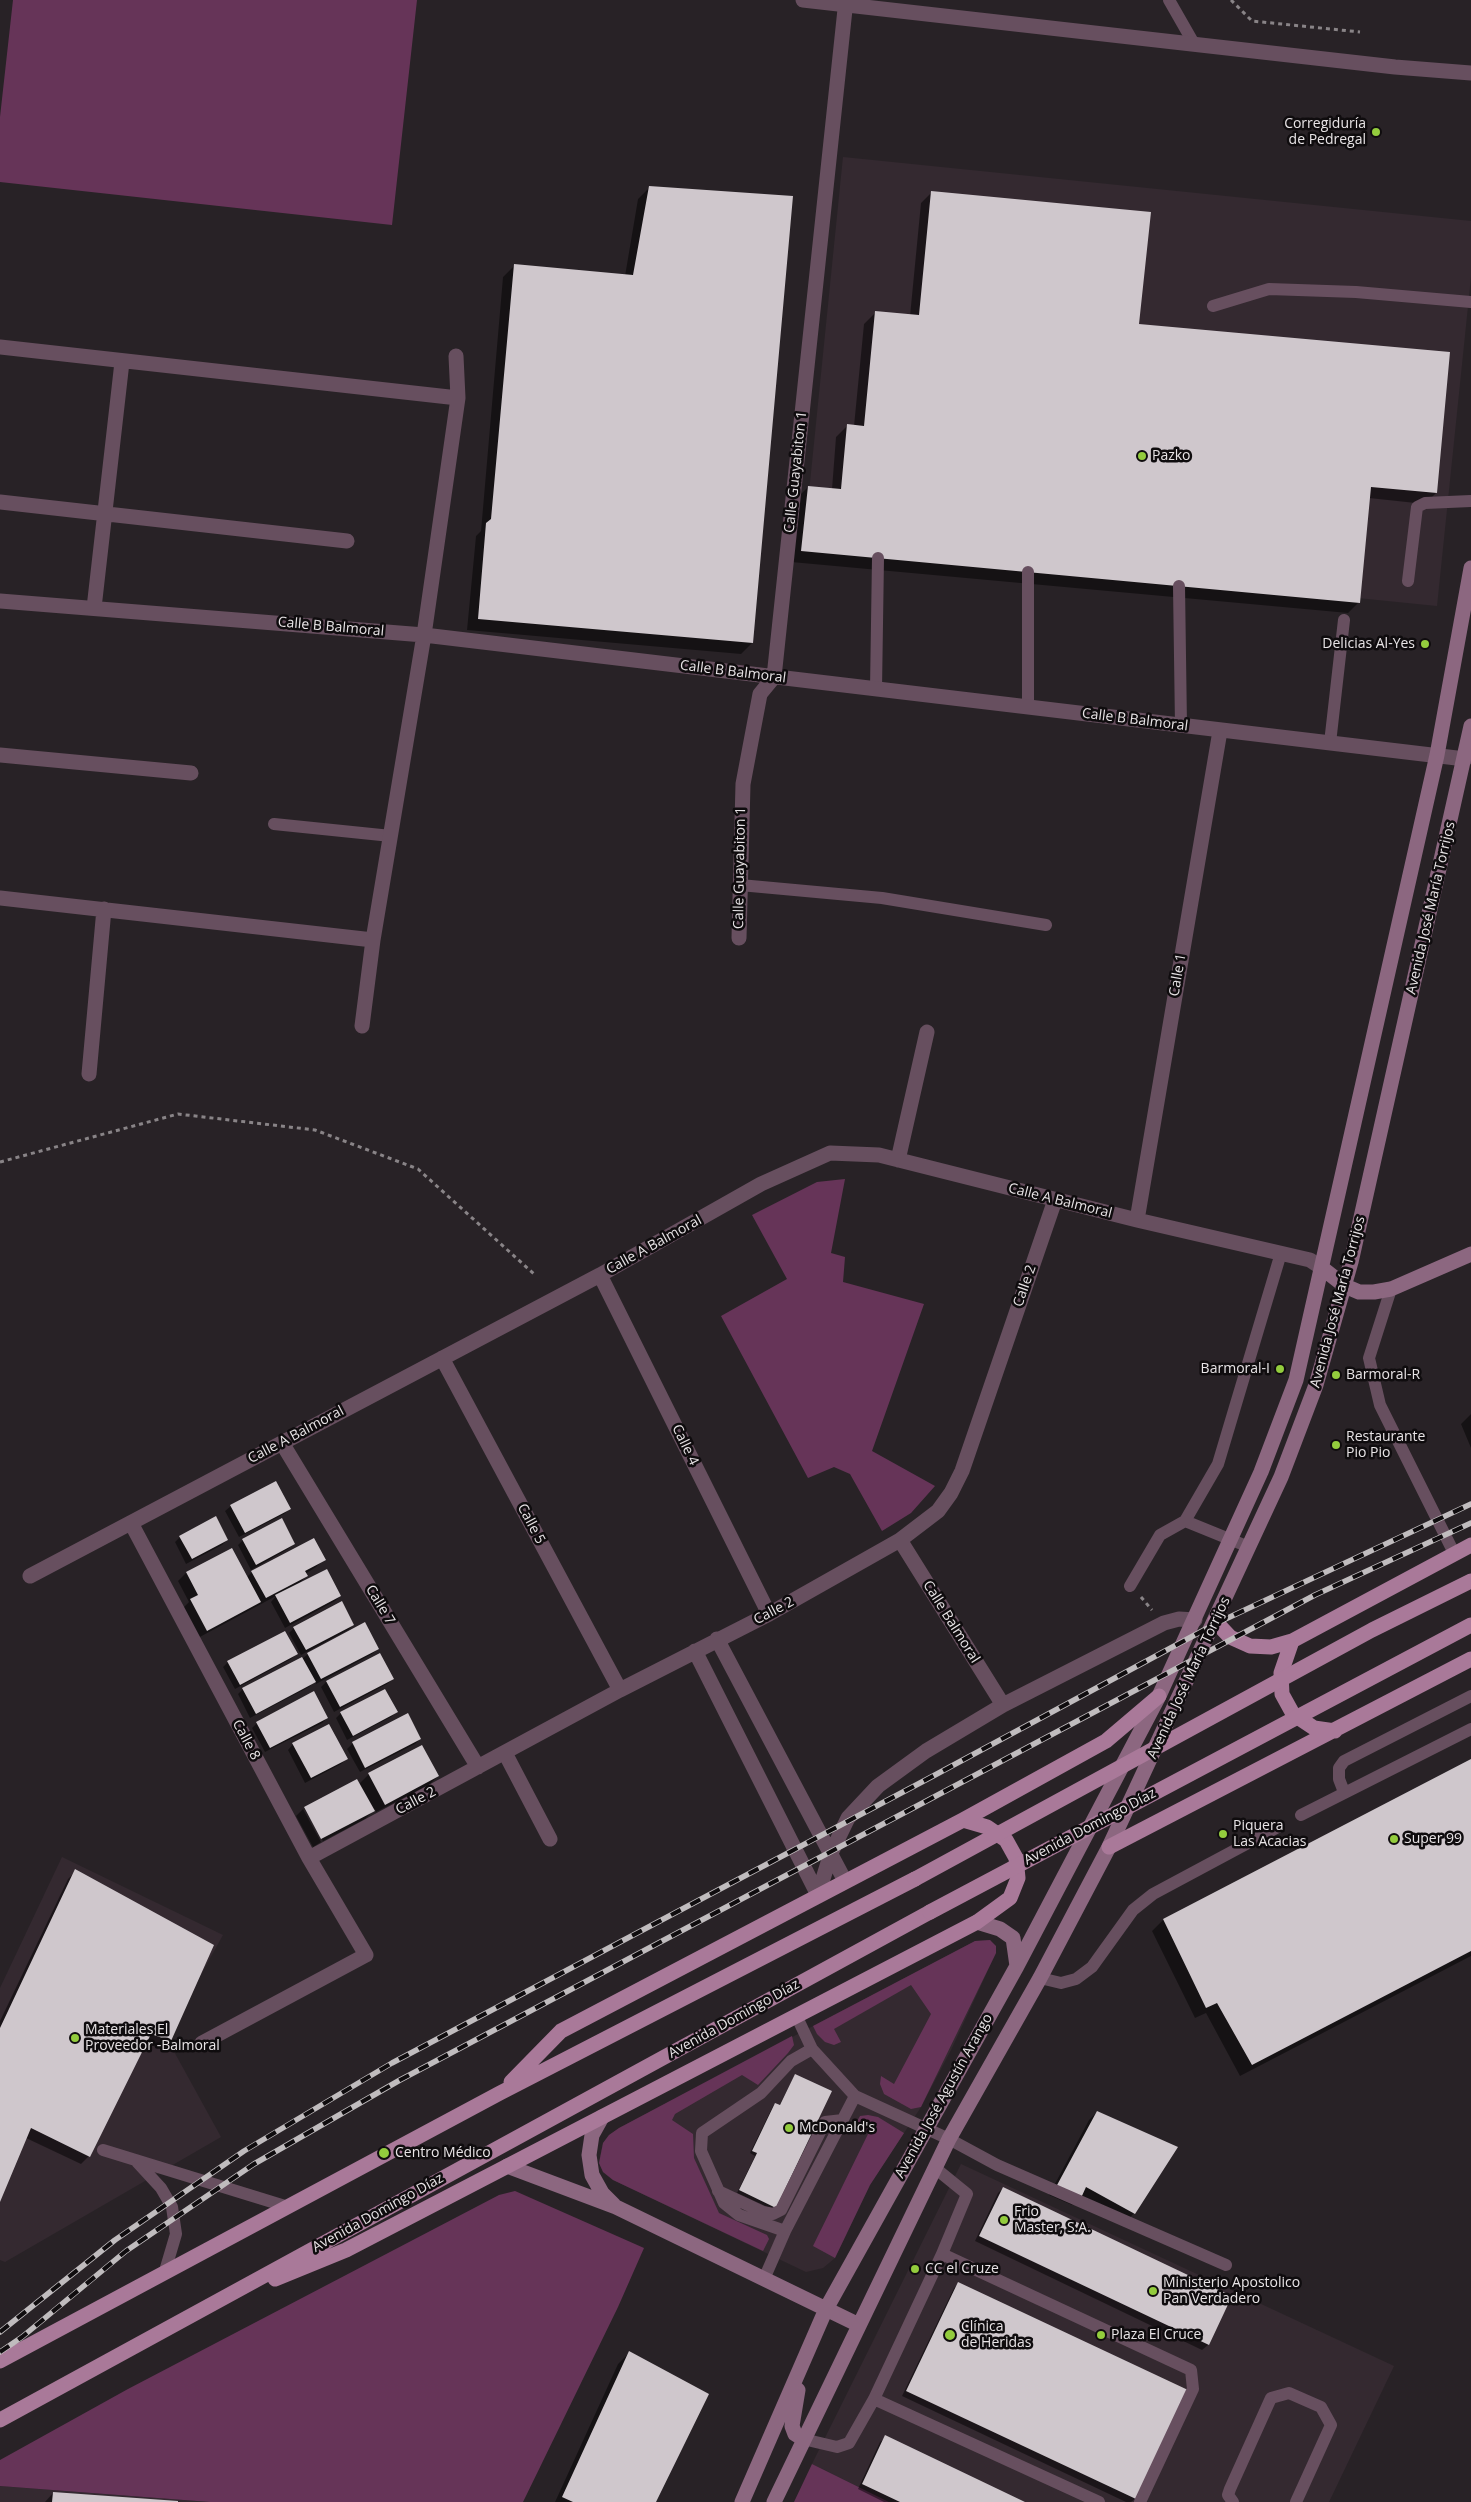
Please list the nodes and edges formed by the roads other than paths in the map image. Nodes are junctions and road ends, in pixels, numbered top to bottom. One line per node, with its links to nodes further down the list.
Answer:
1 (803, 0): 3 (street)
2 (1169, 0): 4 (lane)
3 (846, 2): 4 (street); 25 (street, Calle Guayabiton 1)
4 (1193, 42): 5 (street)
5 (1471, 73)
6 (1471, 302): 7 (lane)
7 (1213, 306)
8 (0, 347): 10 (street)
9 (456, 356): 11 (street)
10 (122, 362): 11 (street); 14 (street)
11 (458, 398): 24 (street)
12 (1471, 501): 19 (lane)
13 (0, 502): 14 (street)
14 (104, 514): 15 (street); 22 (street)
15 (347, 541)
16 (878, 558): 26 (lane)
17 (1471, 568): 33 (main road, Avenida José María Torrijos)
18 (1028, 572): 27 (lane)
19 (1408, 580)
20 (1179, 586): 28 (lane)
21 (0, 601): 22 (street, Calle B Balmoral)
22 (94, 608): 24 (street, Calle B Balmoral)
23 (1344, 620): 31 (lane)
24 (424, 635): 25 (street, Calle B Balmoral); 37 (street)
25 (774, 677): 26 (street, Calle B Balmoral); 38 (street, Calle Guayabiton 1)
26 (876, 689): 27 (street, Calle B Balmoral)
27 (1028, 707): 28 (street, Calle B Balmoral)
28 (1181, 726): 30 (street, Calle B Balmoral)
29 (1471, 726): 34 (main road, Avenida José María Torrijos)
30 (1220, 731): 31 (street, Calle B Balmoral); 49 (street, Calle 1)
31 (1330, 743): 33 (street, Calle B Balmoral)
32 (0, 755): 35 (street)
33 (1436, 755): 34 (street, Calle B Balmoral); 52 (main road, Avenida José María Torrijos)
34 (1465, 759): 54 (main road, Avenida José María Torrijos)
35 (191, 773)
36 (274, 824): 37 (lane)
37 (391, 836): 43 (street)
38 (740, 885): 41 (lane); 42 (street, Calle Guayabiton 1)
39 (0, 898): 40 (street)
40 (104, 909): 43 (street); 46 (street)
41 (1046, 925)
42 (739, 938)
43 (373, 940): 44 (street)
44 (362, 1026)
45 (927, 1032): 47 (street)
46 (89, 1074)
47 (898, 1160): 48 (street, Calle A Balmoral); 53 (street, Calle A Balmoral)
48 (1055, 1200): 49 (street, Calle A Balmoral); 61 (street, Calle 2)
49 (1137, 1220): 50 (street, Calle A Balmoral)
50 (1281, 1253): 52 (street, Calle A Balmoral); 58 (lane)
51 (1471, 1254): 55 (main road)
52 (1322, 1268): 54 (main road); 60 (main road, Avenida José María Torrijos)
53 (600, 1275): 56 (street, Calle A Balmoral); 68 (street, Calle 4)
54 (1345, 1286): 55 (main road); 63 (main road, Avenida José María Torrijos)
55 (1391, 1289): 64 (lane)
56 (442, 1358): 57 (street, Calle A Balmoral); 76 (street, Calle 5)
57 (282, 1443): 59 (street, Calle A Balmoral); 83 (street, Calle 7)
58 (1185, 1521): 60 (lane); 67 (lane)
59 (131, 1523): 65 (street, Calle A Balmoral); 91 (street, Calle 8)
60 (1231, 1539): 63 (lane); 69 (main road, Avenida José María Torrijos)
61 (900, 1540): 68 (street, Calle 2); 79 (street, Calle Balmoral)
62 (1471, 1544): 64 (main road)
63 (1249, 1547): 70 (main road, Avenida José María Torrijos)
64 (1454, 1553): 73 (main road)
65 (30, 1576)
66 (1471, 1581): 100 (main road, bridge)
67 (1130, 1586)
68 (769, 1614): 72 (street, Calle 2)
69 (1195, 1620): 77 (main road, Avenida José María Torrijos); 79 (street)
70 (1215, 1622): 73 (main road); 89 (main road, Avenida José María Torrijos)
71 (1471, 1625): 118 (main road, Avenida Domingo Díaz, bridge)
72 (717, 1639): 74 (street, Calle 2); 90 (street)
73 (1292, 1641): 81 (main road)
74 (695, 1651): 76 (street, Calle 2); 93 (street)
75 (1471, 1659): 81 (main road)
76 (620, 1690): 82 (street, Calle 2)
77 (1159, 1696): 86 (main road); 95 (main road, Avenida José Agustín Arango)
78 (1471, 1696): 84 (lane)
79 (1003, 1705): 90 (street)
80 (1471, 1729): 84 (lane)
81 (1335, 1731): 89 (main road)
82 (504, 1753): 83 (street, Calle 2); 88 (street)
83 (478, 1767): 91 (street, Calle 2)
84 (1344, 1792): 85 (lane)
85 (1301, 1815)
86 (963, 1820): 92 (main road); 94 (main road)
87 (1278, 1828): 96 (lane)
88 (550, 1839)
89 (1109, 1847): 96 (main road, Avenida José Agustín Arango)
90 (831, 1854): 92 (street); 93 (street)
91 (309, 1858): 98 (street, Calle 8)
92 (845, 1881): 93 (main road)
93 (818, 1895): 100 (main road)
94 (977, 1922): 95 (main road); 97 (main road)
95 (1017, 1966): 104 (main road, Avenida José Agustín Arango)
96 (1040, 1978): 105 (main road, Avenida José Agustín Arango)
97 (796, 2015): 99 (lane); 102 (main road)
98 (202, 2043)
99 (812, 2049): 101 (lane); 110 (lane)
100 (500, 2092): 111 (main road)
101 (855, 2096): 103 (lane); 104 (lane)
102 (602, 2117): 108 (main road); 112 (main road)
103 (843, 2120): 110 (lane); 113 (lane)
104 (926, 2130): 105 (lane); 119 (main road, Avenida José Agustín Arango)
105 (949, 2139): 109 (main road, Avenida José Agustín Arango); 115 (lane)
106 (103, 2150): 107 (lane)
107 (137, 2162): 111 (lane); 116 (lane)
108 (507, 2166): 112 (main road); 118 (main road)
109 (935, 2168): 114 (lane); 120 (main road, Avenida José Agustín Arango)
110 (718, 2191): 113 (lane)
111 (285, 2206): 116 (main road)
112 (616, 2208): 117 (main road)
113 (785, 2231): 117 (lane)
114 (942, 2254): 123 (lane); 129 (lane)
115 (1226, 2266)
116 (165, 2271): 122 (main road)
117 (764, 2279): 119 (main road)
118 (211, 2304): 124 (main road, Avenida Domingo Díaz)
119 (826, 2309): 120 (main road); 121 (main road, Avenida José Agustín Arango)
120 (859, 2325): 125 (main road, Avenida José Agustín Arango)
121 (805, 2356): 125 (main road); 126 (main road, Avenida José Agustín Arango)
122 (0, 2361)
123 (874, 2399): 125 (lane); 128 (lane)
124 (0, 2420)
125 (803, 2439): 127 (main road, Avenida José Agustín Arango)
126 (742, 2502)
127 (774, 2502)
128 (1099, 2502)
129 (1140, 2502)
130 (1233, 2502): 131 (lane)
131 (1296, 2502)

